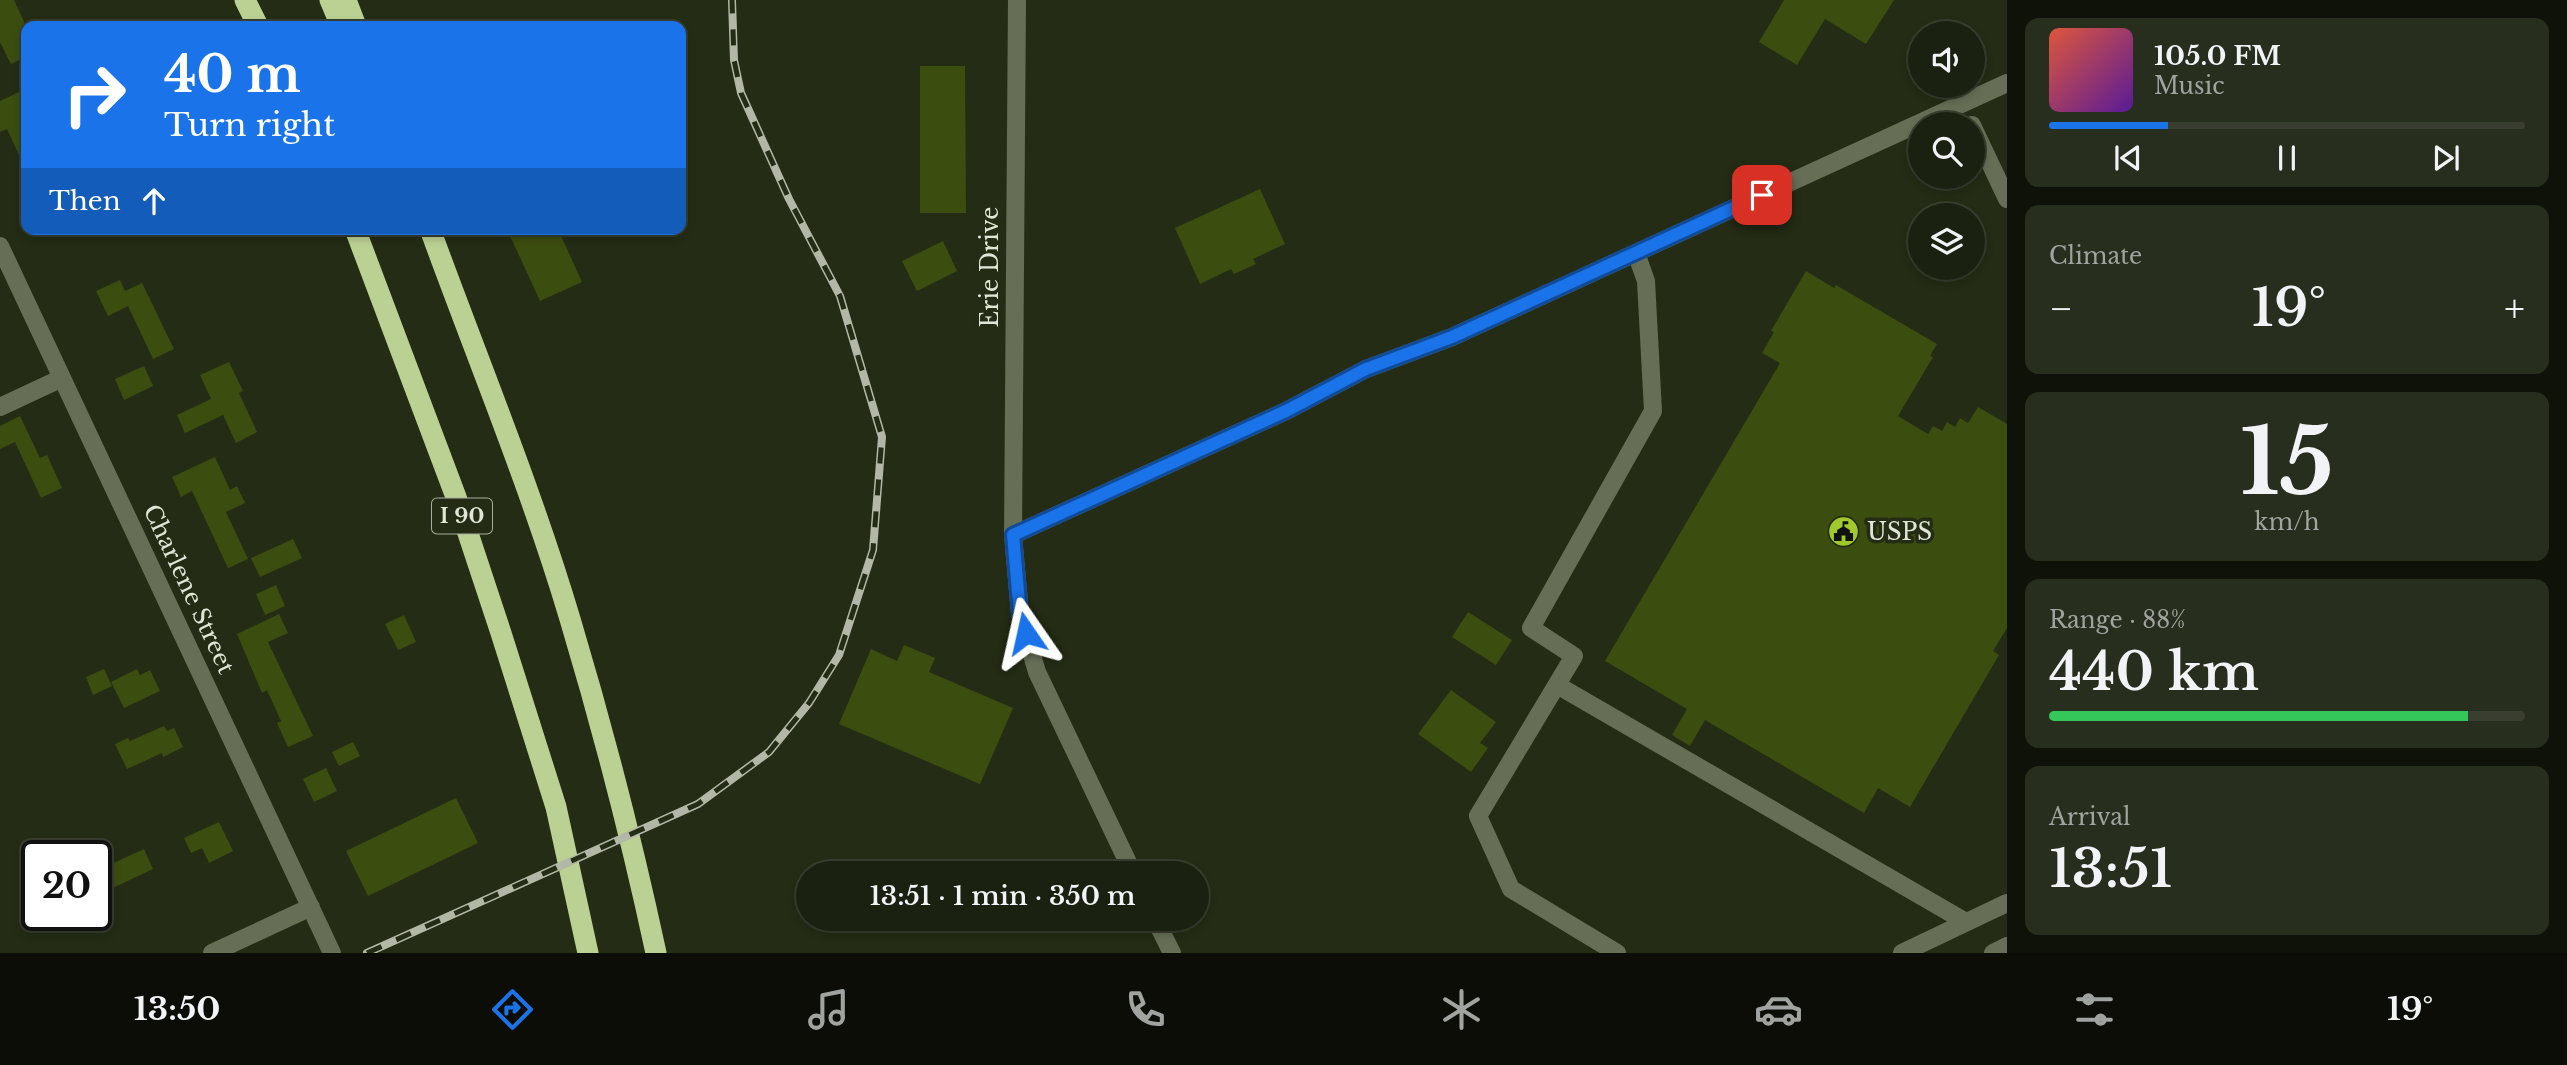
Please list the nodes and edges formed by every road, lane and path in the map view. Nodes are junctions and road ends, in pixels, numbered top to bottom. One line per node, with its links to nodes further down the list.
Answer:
1 (245, 0): 6 (highway)
2 (254, 0): 7 (highway)
3 (330, 0): 8 (highway)
4 (346, 0): 9 (highway)
5 (1017, 0): 21 (street, Erie Drive)
6 (256, 21)
7 (264, 21)
8 (339, 21)
9 (354, 21)
10 (2007, 83): 11 (street)
11 (1962, 104): 12 (street); 18 (street)
12 (1966, 112)
13 (1985, 152): 14 (street)
14 (2007, 199)
15 (357, 235): 28 (highway, I 90)
16 (432, 235): 32 (highway)
17 (0, 246): 19 (street, Charlene Street)
18 (1636, 253): 21 (street); 22 (street)
19 (62, 378): 20 (street); 25 (street, Charlene Street)
20 (0, 407)
21 (1013, 535): 23 (street, Erie Drive)
22 (1557, 685): 26 (street); 34 (street)
23 (1127, 861)
24 (2007, 903): 26 (street)
25 (311, 907): 30 (street); 31 (street, Charlene Street)
26 (1966, 922): 35 (street)
27 (1161, 931): 33 (street)
28 (586, 943)
29 (2007, 946): 36 (street)
30 (212, 953)
31 (332, 953)
32 (656, 953)
33 (1172, 953)
34 (1617, 953)
35 (1902, 953)
36 (1993, 953)

